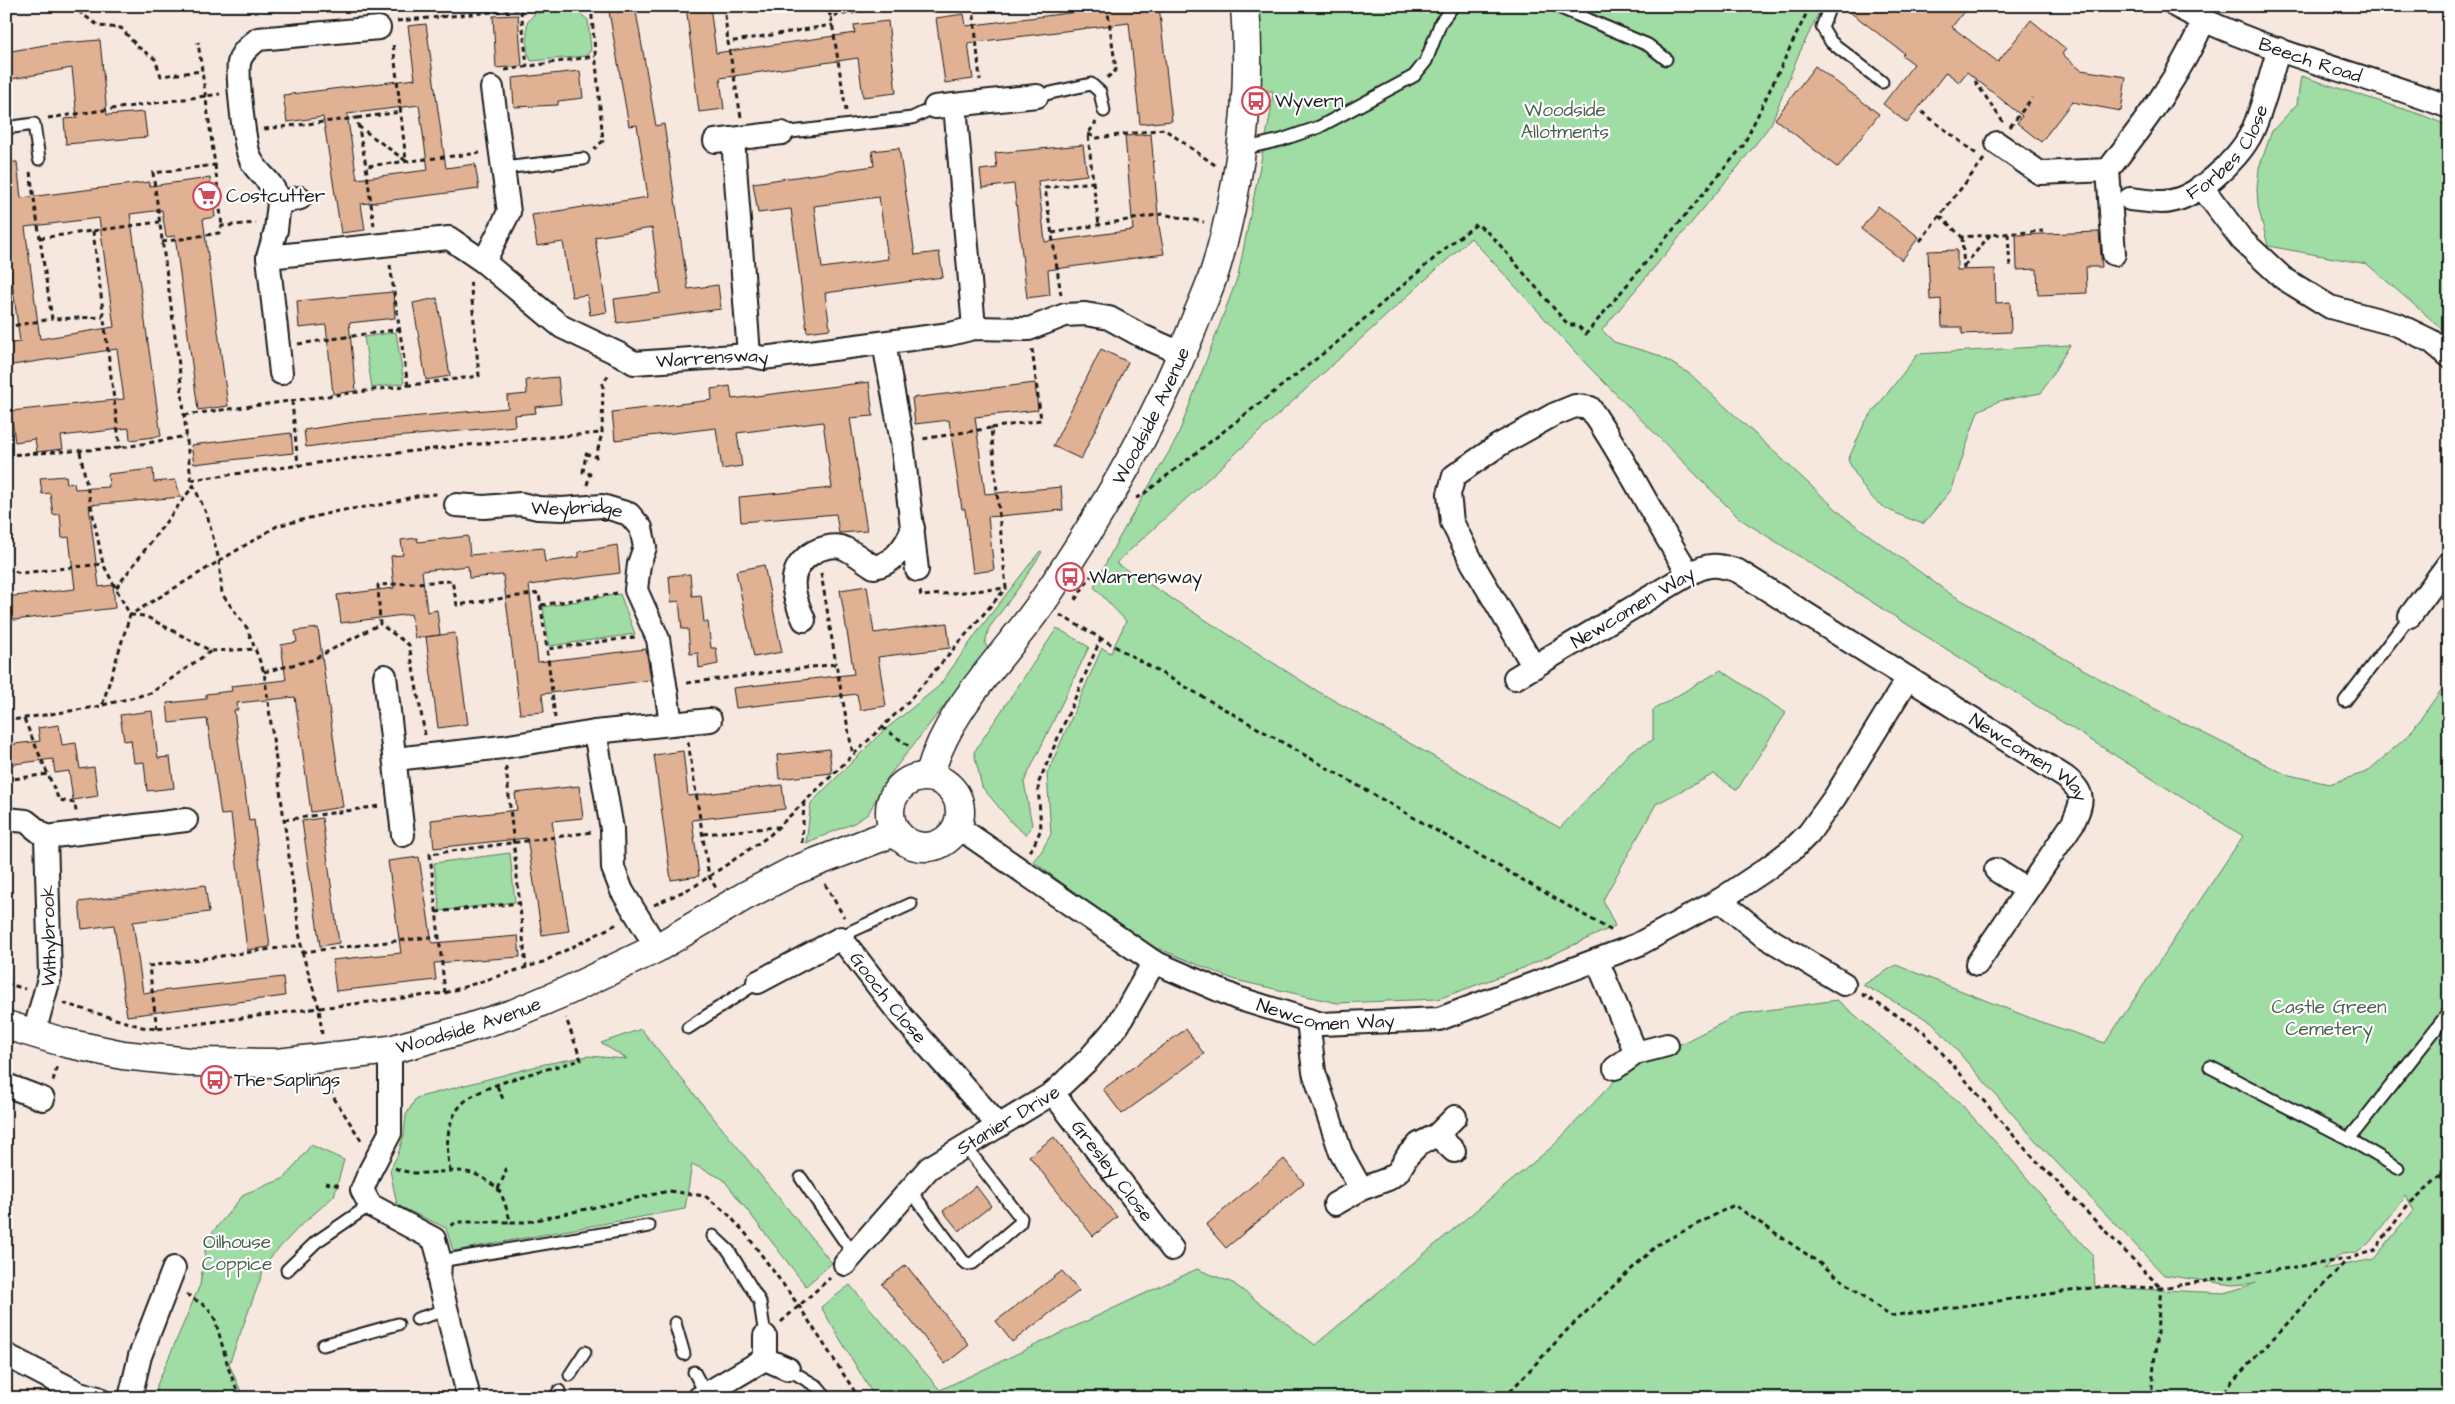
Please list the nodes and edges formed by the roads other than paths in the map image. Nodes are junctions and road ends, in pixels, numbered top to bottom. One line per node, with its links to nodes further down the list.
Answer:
1 (1245, 6): 18 (street, Woodside Avenue)
2 (1453, 6): 18 (lane)
3 (1556, 6): 9 (lane)
4 (1830, 6): 10 (lane)
5 (2176, 6): 6 (street, Beech Road)
6 (2204, 20): 8 (street, Beech Road); 23 (street)
7 (387, 30): 28 (street)
8 (2279, 49): 14 (street, Beech Road); 24 (street, Forbes Close)
9 (1666, 59)
10 (1882, 82)
11 (492, 88): 21 (street)
12 (1037, 96): 13 (street); 15 (lane)
13 (945, 106): 17 (lane); 29 (street)
14 (2449, 107)
15 (1104, 111)
16 (6, 128): 20 (lane)
17 (782, 133): 32 (street)
18 (1242, 149): 31 (street, Woodside Avenue)
19 (1990, 152): 23 (street)
20 (39, 159)
21 (502, 159): 22 (lane); 27 (street)
22 (583, 159)
23 (2108, 170): 26 (street)
24 (2201, 186): 25 (street, Forbes Close); 33 (street)
25 (2130, 199)
26 (2114, 254)
27 (476, 256): 28 (street, Warrensway); 32 (street, Warrensway)
28 (268, 257): 34 (street)
29 (974, 328): 30 (street, Warrensway); 31 (street, Warrensway)
30 (884, 343): 32 (street, Warrensway); 36 (street)
31 (1183, 354): 49 (street, Woodside Avenue)
32 (749, 355)
33 (2449, 356)
34 (280, 373)
35 (456, 505): 46 (street, Weybridge)
36 (914, 528): 38 (street); 41 (street)
37 (2449, 563): 40 (street)
38 (917, 570)
39 (1689, 574): 39 (street, Newcomen Way); 43 (street, Newcomen Way)
40 (2410, 616): 44 (lane)
41 (804, 620)
42 (386, 676): 48 (street)
43 (1908, 678): 57 (street, Newcomen Way); 58 (street, Newcomen Way)
44 (2345, 701)
45 (710, 720): 46 (street)
46 (678, 722): 47 (street)
47 (594, 732): 48 (street); 61 (street)
48 (395, 759): 54 (street)
49 (929, 776): 52 (street); 53 (street)
50 (6, 818): 55 (street)
51 (186, 820): 55 (street)
52 (958, 827): 53 (street); 63 (street, Newcomen Way)
53 (895, 832): 61 (street, Woodside Avenue)
54 (403, 835)
55 (46, 837): 71 (street, Withybrook)
56 (1996, 870): 57 (street)
57 (2027, 890): 64 (street, Newcomen Way)
58 (1720, 900): 62 (street, Newcomen Way); 66 (street)
59 (911, 904): 60 (lane)
60 (847, 934): 65 (street, Gooch Close); 81 (street, Gooch Close)
61 (657, 948): 73 (street, Woodside Avenue)
62 (1597, 960): 68 (street, Newcomen Way); 74 (street)
63 (1154, 962): 68 (street, Newcomen Way); 78 (street, Stanier Drive)
64 (1976, 964)
65 (758, 982): 70 (lane)
66 (1844, 984)
67 (2449, 1012): 83 (lane)
68 (1308, 1020): 88 (street)
69 (6, 1025): 71 (street, Woodside Avenue)
70 (688, 1028)
71 (34, 1033): 73 (street, Woodside Avenue)
72 (1667, 1045): 74 (street)
73 (390, 1050): 91 (street)
74 (1636, 1053): 76 (street)
75 (2210, 1067): 83 (lane)
76 (1615, 1068)
77 (6, 1085): 79 (street)
78 (1053, 1092): 81 (street, Stanier Drive); 94 (street, Gresley Close)
79 (43, 1099)
80 (1454, 1117): 82 (street)
81 (999, 1126): 84 (street, Stanier Drive)
82 (1437, 1134): 85 (street); 88 (street)
83 (2349, 1139): 86 (lane)
84 (965, 1146): 89 (street, Stanier Drive); 89 (lane)
85 (1454, 1151)
86 (2398, 1168)
87 (801, 1178): 95 (lane)
88 (1361, 1189): 90 (street)
89 (910, 1190): 95 (street, Stanier Drive)
90 (1335, 1204)
91 (370, 1205): 96 (street); 97 (lane)
92 (649, 1226): 96 (lane)
93 (713, 1236): 103 (lane)
94 (1172, 1249)
95 (850, 1260)
96 (440, 1261): 99 (street)
97 (287, 1270)
98 (171, 1276): 115 (street)
99 (446, 1310): 100 (lane); 116 (street)
100 (417, 1319)
101 (675, 1323): 106 (lane)
102 (398, 1324): 104 (lane)
103 (765, 1336): 108 (street)
104 (323, 1345)
105 (585, 1352): 111 (lane)
106 (684, 1354)
107 (6, 1355): 114 (street)
108 (765, 1359): 109 (street); 113 (street)
109 (788, 1369): 112 (lane)
110 (694, 1372): 113 (lane)
111 (570, 1374)
112 (823, 1393)
113 (704, 1396)
114 (98, 1398)
115 (130, 1398)
116 (468, 1398)

